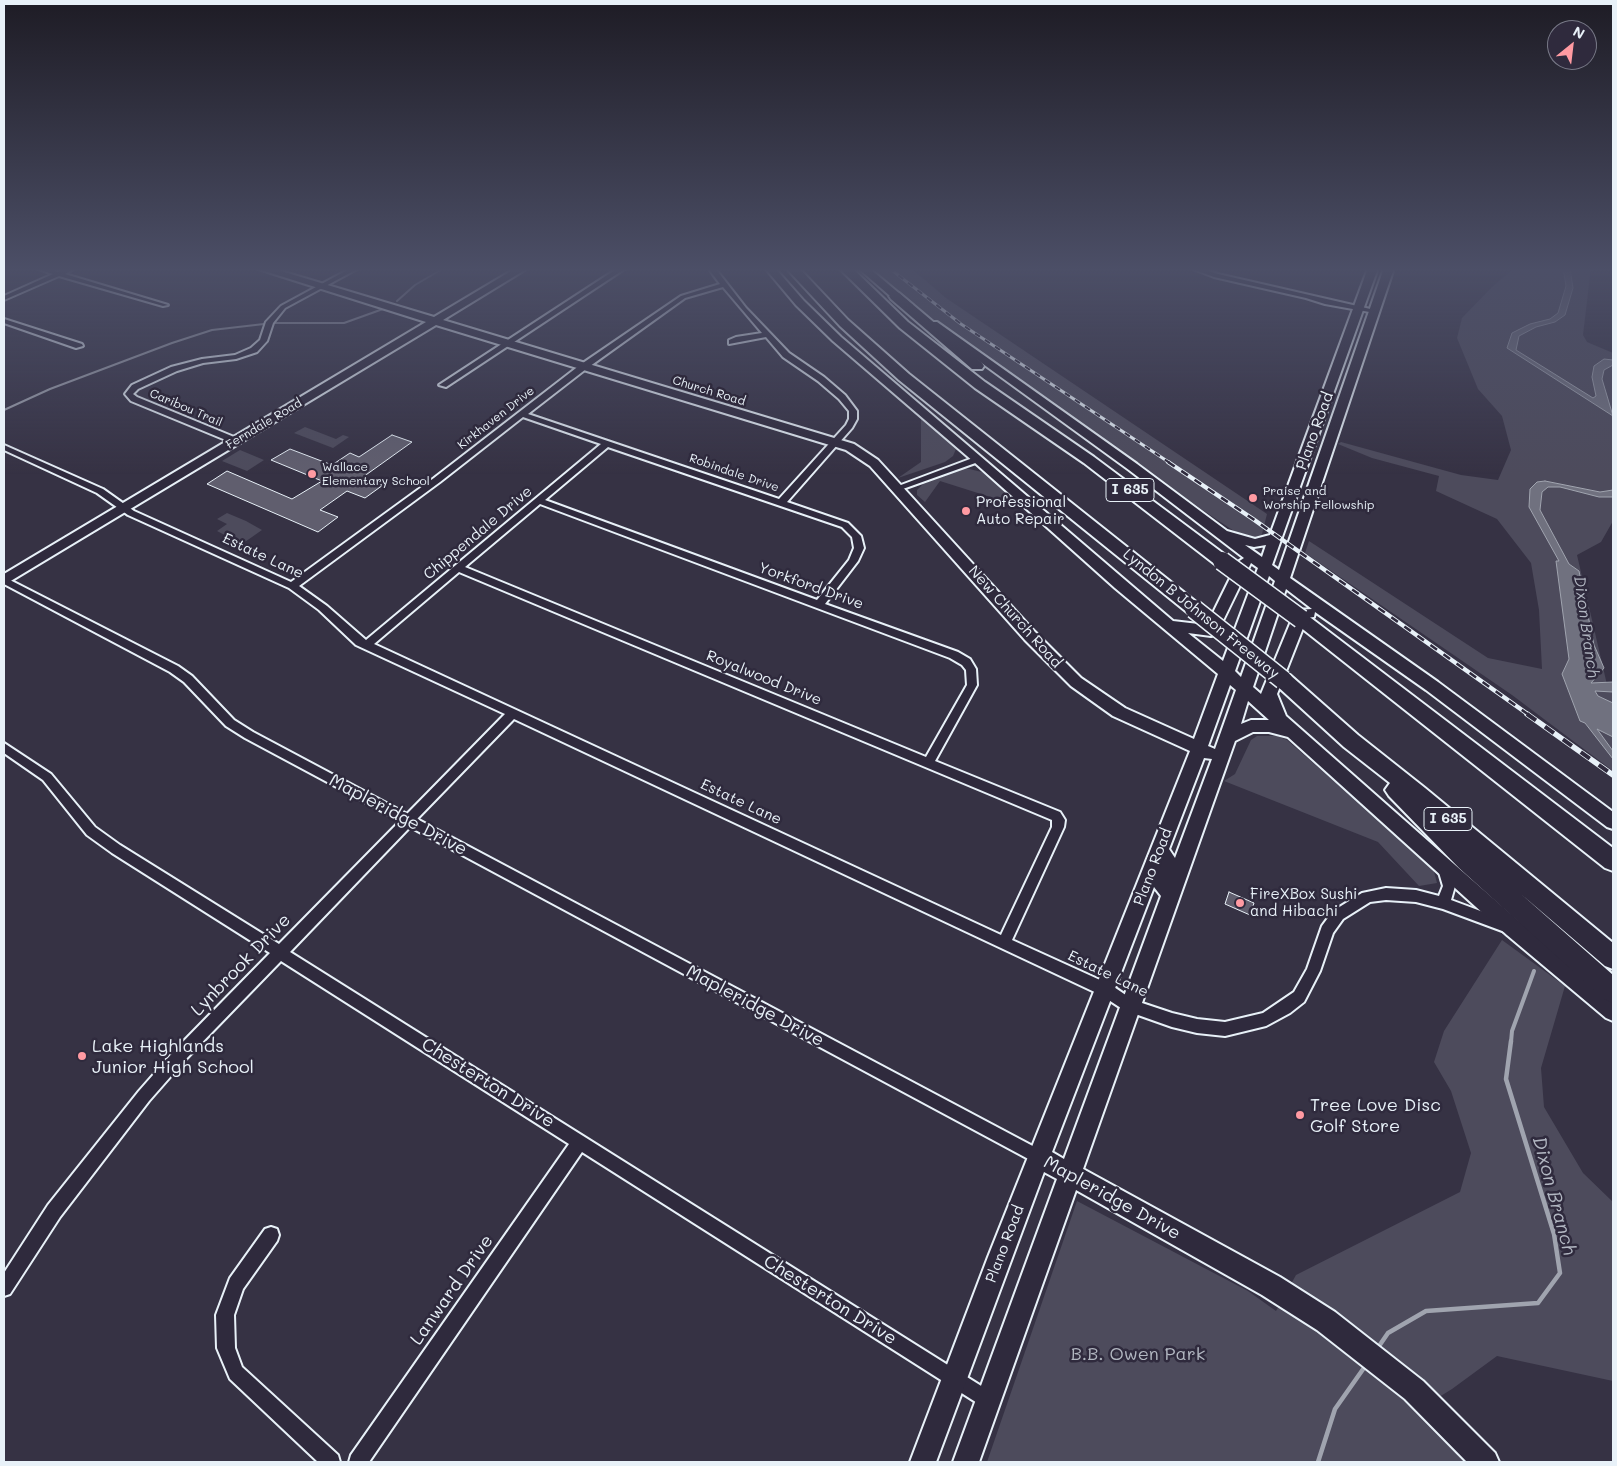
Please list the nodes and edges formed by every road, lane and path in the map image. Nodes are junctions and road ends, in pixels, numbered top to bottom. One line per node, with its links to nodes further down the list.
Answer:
1 (50, 336): 18 (street)
2 (265, 336): 25 (street, Caribou Trail)
3 (409, 336): 25 (street, Ferndale Road)
4 (483, 336): 17 (main road, Church Road)
5 (518, 336): 17 (street)
6 (627, 336): 19 (street, Kirkhaven Drive)
7 (764, 336): 16 (street)
8 (768, 336): 26 (street)
9 (834, 336): 30 (main road)
10 (859, 336): 53 (highway, Lyndon B Johnson Freeway / I 635, bridge)
11 (918, 336): 24 (highway, I 635)
12 (943, 336): 24 (highway)
13 (950, 336): 36 (main road)
14 (1348, 336): 21 (street, Plano Road)
15 (1366, 336): 22 (main road, Plano Road)
16 (732, 342)
17 (507, 344): 19 (main road, Church Road); 20 (street)
18 (79, 346)
19 (583, 367): 23 (street, Kirkhaven Drive); 26 (main road, Church Road)
20 (443, 385)
21 (1326, 399): 22 (main road); 29 (street, Plano Road)
22 (1343, 404): 31 (main road, Plano Road)
23 (521, 414): 27 (street, Robindale Drive); 43 (street, Kirkhaven Drive)
24 (1035, 423): 61 (highway, I 635, bridge)
25 (236, 441): 35 (street, Ferndale Road)
26 (836, 442): 32 (main road, New Church Road); 34 (street)
27 (607, 443): 33 (street, Chippendale Drive); 34 (street, Robindale Drive)
28 (4, 447): 35 (street, Estate Lane)
29 (1306, 457): 31 (main road); 37 (street, Plano Road)
30 (978, 459): 32 (street); 46 (main road)
31 (1322, 462): 42 (main road, Plano Road)
32 (897, 488): 55 (main road, New Church Road)
33 (540, 501): 40 (street, Chippendale Drive); 44 (street, Yorkford Drive)
34 (782, 502): 44 (street, Robindale Drive)
35 (124, 507): 41 (street, Ferndale Road); 43 (street, Estate Lane)
36 (1205, 522): 37 (main road); 38 (main road)
37 (1276, 538): 39 (main road, Plano Road)
38 (1228, 539): 39 (main road); 46 (main road)
39 (1265, 568): 42 (main road); 48 (main road, Plano Road)
40 (460, 569): 47 (street, Chippendale Drive); 57 (street, Royalwood Drive)
41 (4, 580): 58 (street, Mapleridge Drive)
42 (1283, 580): 45 (main road); 49 (main road, Plano Road)
43 (292, 586): 47 (street, Estate Lane)
44 (819, 604): 57 (street, Yorkford Drive)
45 (1342, 623): 51 (main road); 59 (main road)
46 (1166, 624): 48 (main road)
47 (367, 646): 50 (street, Estate Lane)
48 (1226, 674): 49 (main road); 55 (main road, Plano Road)
49 (1244, 690): 51 (main road); 52 (main road, Plano Road)
50 (512, 714): 58 (street, Lynbrook Drive); 66 (street, Estate Lane)
51 (1286, 728): 52 (main road); 62 (main road)
52 (1228, 737): 56 (main road, Plano Road)
53 (1351, 740): 68 (highway, Lyndon B Johnson Freeway / I 635); 70 (highway)
54 (4, 747): 67 (street, Chesterton Drive)
55 (1199, 749): 56 (main road, New Church Road); 60 (main road, Plano Road)
56 (1221, 757): 63 (main road, Plano Road)
57 (929, 762): 66 (street, Royalwood Drive)
58 (408, 820): 67 (street, Lynbrook Drive); 74 (street, Mapleridge Drive)
59 (1613, 822)
60 (1160, 850): 63 (main road); 69 (main road, Plano Road)
61 (1613, 861)
62 (1443, 865): 64 (street); 65 (main road)
63 (1171, 893): 71 (main road, Plano Road)
64 (1443, 903): 65 (street, Estate Lane); 71 (street, Estate Lane)
65 (1514, 929): 72 (main road)
66 (1004, 943): 69 (street, Estate Lane)
67 (279, 953): 73 (street, Chesterton Drive); 77 (street, Lynbrook Drive)
68 (1613, 958)
69 (1106, 990): 71 (street, Estate Lane); 74 (main road, Plano Road)
70 (1613, 992)
71 (1129, 1005): 75 (street, Plano Road)
72 (1613, 1011)
73 (580, 1141): 79 (street, Chesterton Drive); 83 (street, Lanward Drive)
74 (1039, 1157): 75 (main road, Mapleridge Drive); 79 (main road, Plano Road)
75 (1069, 1174): 78 (street, Mapleridge Drive); 81 (main road, Plano Road)
76 (271, 1235): 82 (street)
77 (4, 1288)
78 (1326, 1321): 80 (main road, Mapleridge Drive)
79 (955, 1379): 81 (street, Chesterton Drive); 84 (main road, Plano Road)
80 (1414, 1390): 86 (street, Mapleridge Drive)
81 (988, 1400): 85 (main road, Plano Road)
82 (331, 1462)
83 (358, 1462)
84 (923, 1462)
85 (966, 1462)
86 (1486, 1462)

